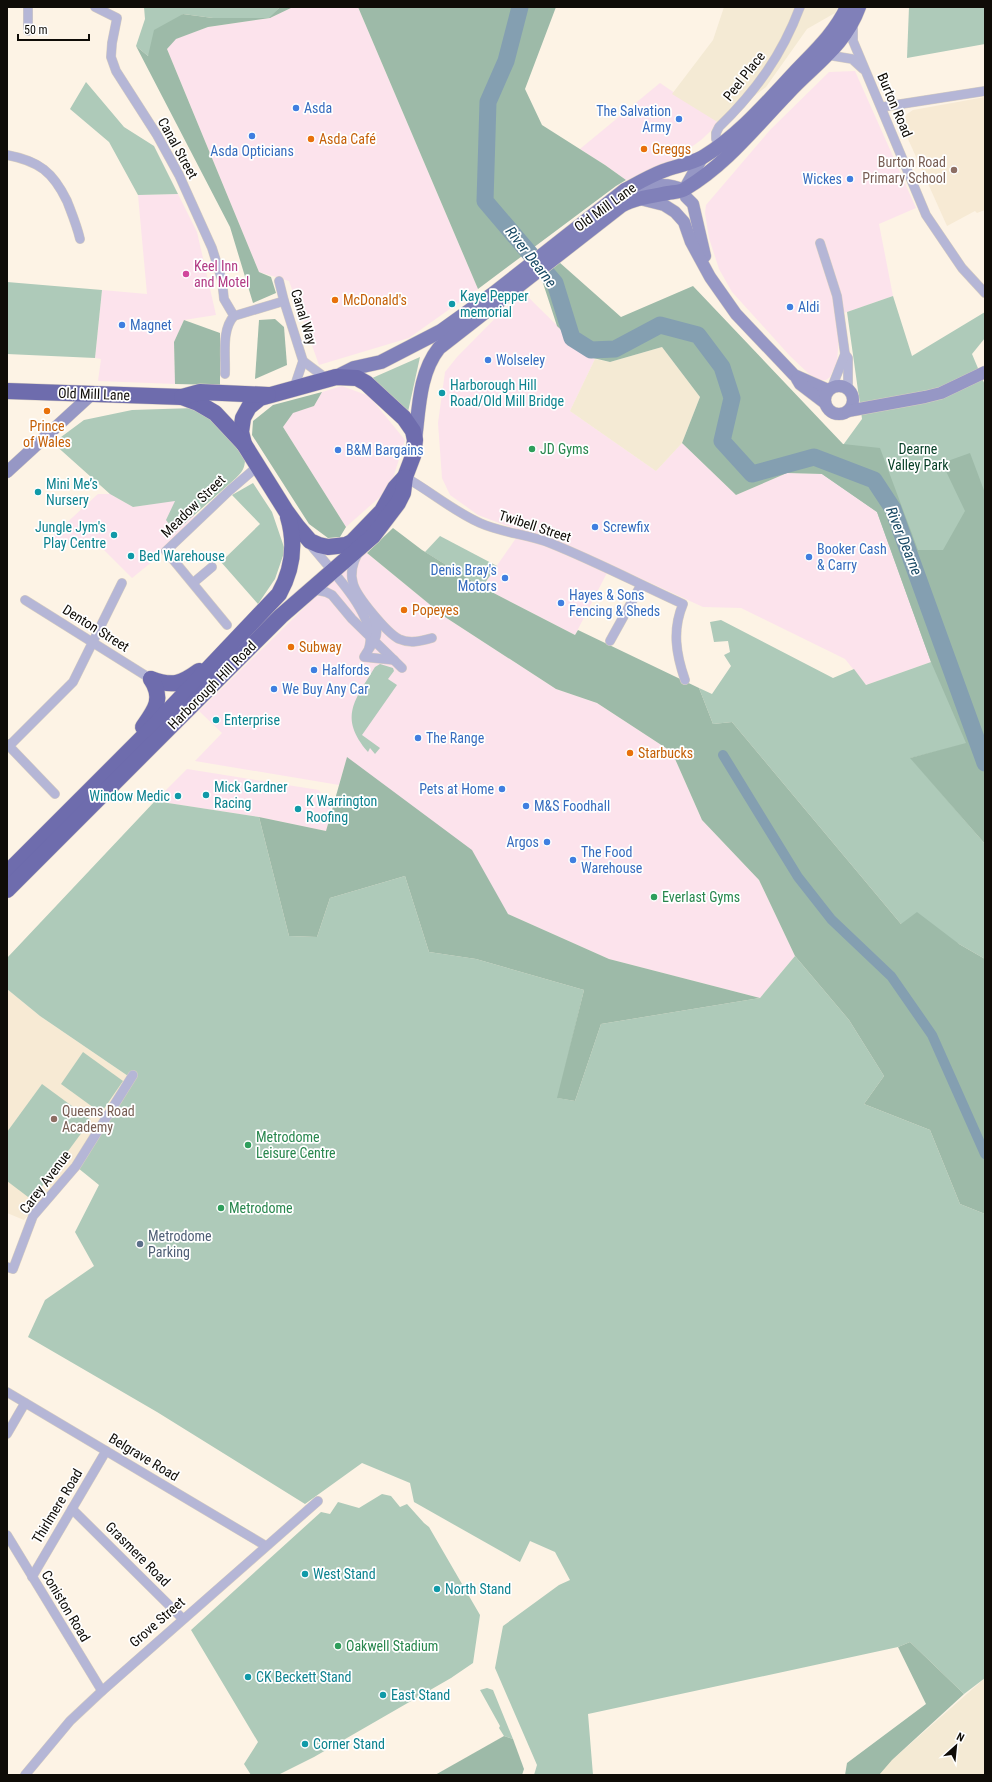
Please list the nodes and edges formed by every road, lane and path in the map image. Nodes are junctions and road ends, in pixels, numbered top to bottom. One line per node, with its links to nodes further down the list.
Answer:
1 (28, 7): 7 (street)
2 (95, 7): 27 (street, Canal Street)
3 (800, 7): 12 (street, Peel Place)
4 (847, 7): 12 (main road, Old Mill Lane)
5 (858, 7): 6 (main road, Old Mill Lane)
6 (853, 21): 8 (main road, Old Mill Lane); 9 (street, Burton Road)
7 (28, 31)
8 (828, 55): 9 (street, Burton Road); 12 (main road, Old Mill Lane)
9 (865, 71): 11 (street, Burton Road)
10 (985, 91): 11 (street)
11 (882, 107): 25 (street, Burton Road)
12 (726, 149): 14 (main road, Old Mill Lane); 16 (main road, Old Mill Lane)
13 (7, 155): 19 (street)
14 (703, 156): 15 (main road, Old Mill Lane); 16 (street)
15 (625, 190): 16 (street); 21 (main road, Old Mill Lane)
16 (685, 193): 17 (main road, Old Mill Lane); 18 (street); 23 (street)
17 (639, 199): 18 (street); 21 (main road, Old Mill Lane)
18 (684, 222): 23 (street)
19 (80, 239)
20 (820, 243): 28 (street)
21 (550, 254): 22 (main road, Old Mill Lane)
22 (534, 267): 33 (main road, Old Mill Lane); 44 (main road, Old Mill Lane)
23 (710, 277): 32 (street)
24 (279, 281): 26 (street, Canal Way)
25 (985, 293)
26 (284, 301): 27 (street); 29 (street, Canal Way)
27 (234, 316): 31 (street)
28 (845, 354): 35 (street); 37 (street)
29 (303, 361): 33 (street, Canal Way); 34 (street, Canal Way)
30 (985, 372): 42 (street)
31 (225, 374)
32 (794, 375): 35 (street); 41 (street)
33 (332, 378): 34 (highway); 44 (highway)
34 (294, 388): 39 (highway)
35 (830, 388): 37 (street); 41 (street)
36 (7, 391): 38 (highway, Old Mill Lane)
37 (851, 393): 42 (street); 43 (street)
38 (92, 394): 40 (highway, Old Mill Lane); 47 (street)
39 (269, 395): 40 (highway, Old Mill Lane); 45 (highway)
40 (182, 397): 45 (highway, Old Mill Lane)
41 (825, 403): 43 (street)
42 (879, 405): 43 (street)
43 (848, 411)
44 (414, 440): 48 (highway)
45 (244, 444): 46 (highway, Old Mill Lane)
46 (258, 466): 49 (highway, Old Mill Lane); 55 (street, Meadow Street)
47 (7, 472)
48 (405, 476): 50 (highway); 51 (highway, Harborough Hill Road); 56 (street, Twibell Street)
49 (286, 511): 50 (highway); 65 (highway, Harborough Hill Road)
50 (297, 526): 53 (street)
51 (365, 544): 53 (highway, Harborough Hill Road); 59 (street)
52 (212, 567): 55 (street)
53 (332, 571): 57 (highway, Harborough Hill Road); 63 (street)
54 (122, 583): 64 (street)
55 (193, 583): 60 (street, Meadow Street)
56 (641, 585): 62 (street); 69 (street, Twibell Street)
57 (311, 589): 63 (street); 74 (highway, Harborough Hill Road)
58 (25, 600): 64 (street, Denton Street)
59 (369, 608): 61 (street); 63 (street)
60 (227, 625)
61 (432, 638)
62 (610, 641)
63 (372, 642): 66 (street); 66 (street)
64 (92, 643): 68 (street, Denton Street); 70 (street)
65 (229, 648): 68 (highway); 71 (highway, Harborough Hill Road)
66 (394, 660): 67 (street)
67 (402, 668)
68 (151, 679): 71 (highway)
69 (685, 680)
70 (8, 745): 72 (street)
71 (113, 766): 73 (highway, Harborough Hill Road)
72 (55, 794)
73 (7, 873)
74 (7, 890)
75 (133, 1075): 76 (street, Carey Avenue)
76 (10, 1268)
77 (7, 1392): 78 (street, Belgrave Road)
78 (25, 1403): 79 (street); 80 (street, Belgrave Road)
79 (7, 1434)
80 (106, 1450): 82 (street, Thirlmere Road); 84 (street, Belgrave Road)
81 (318, 1501): 84 (street, Grove Street)
82 (72, 1509): 85 (street, Thirlmere Road); 86 (street, Grasmere Road)
83 (7, 1535): 85 (street, Coniston Road)
84 (266, 1546): 86 (street, Grove Street)
85 (32, 1576): 87 (street, Coniston Road)
86 (183, 1618): 87 (street, Grove Street)
87 (102, 1691): 88 (street, Grove Street)
88 (26, 1775)

